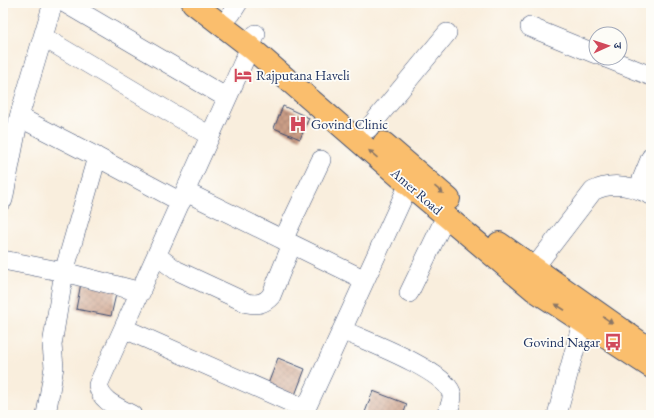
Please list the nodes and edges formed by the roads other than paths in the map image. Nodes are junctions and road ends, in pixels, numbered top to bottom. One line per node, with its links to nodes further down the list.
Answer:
1 (53, 3): 7 (street)
2 (65, 3): 12 (street)
3 (193, 3): 8 (main road, Amer Road)
4 (228, 7): 8 (main road, Amer Road)
5 (530, 27): 9 (street)
6 (446, 33): 14 (street)
7 (43, 37): 13 (street); 15 (street)
8 (253, 40): 12 (street); 14 (main road, Amer Road); 19 (main road, Amer Road, one-way to 8)
9 (588, 51)
10 (626, 66): 11 (street)
11 (651, 76)
12 (227, 98): 15 (street)
13 (19, 117): 17 (street); 22 (street)
14 (368, 129): 19 (main road, Amer Road)
15 (210, 136): 21 (street)
16 (651, 156): 20 (street)
17 (97, 157): 21 (street); 28 (street)
18 (320, 160): 24 (street)
19 (412, 178): 23 (main road, Amer Road); 27 (main road, Amer Road, one-way to 27); 29 (street)
20 (644, 192): 27 (street)
21 (183, 197): 24 (street); 25 (street)
22 (3, 200)
23 (446, 216): 31 (street); 32 (main road, Amer Road, one-way to 23)
24 (288, 242): 25 (street); 29 (street)
25 (157, 256): 30 (street)
26 (3, 260): 28 (street)
27 (534, 268): 32 (main road, Amer Road)
28 (64, 272): 30 (street); 38 (street)
29 (365, 280): 34 (street)
30 (141, 292): 33 (street)
31 (409, 293)
32 (585, 313): 35 (main road, Amer Road, one-way to 35); 36 (main road, Amer Road); 41 (street)
33 (124, 328): 37 (street); 39 (street)
34 (342, 330): 37 (street); 40 (street)
35 (651, 350)
36 (651, 367)
37 (305, 412)
38 (46, 415)
39 (132, 415)
40 (446, 415)
41 (557, 415)

